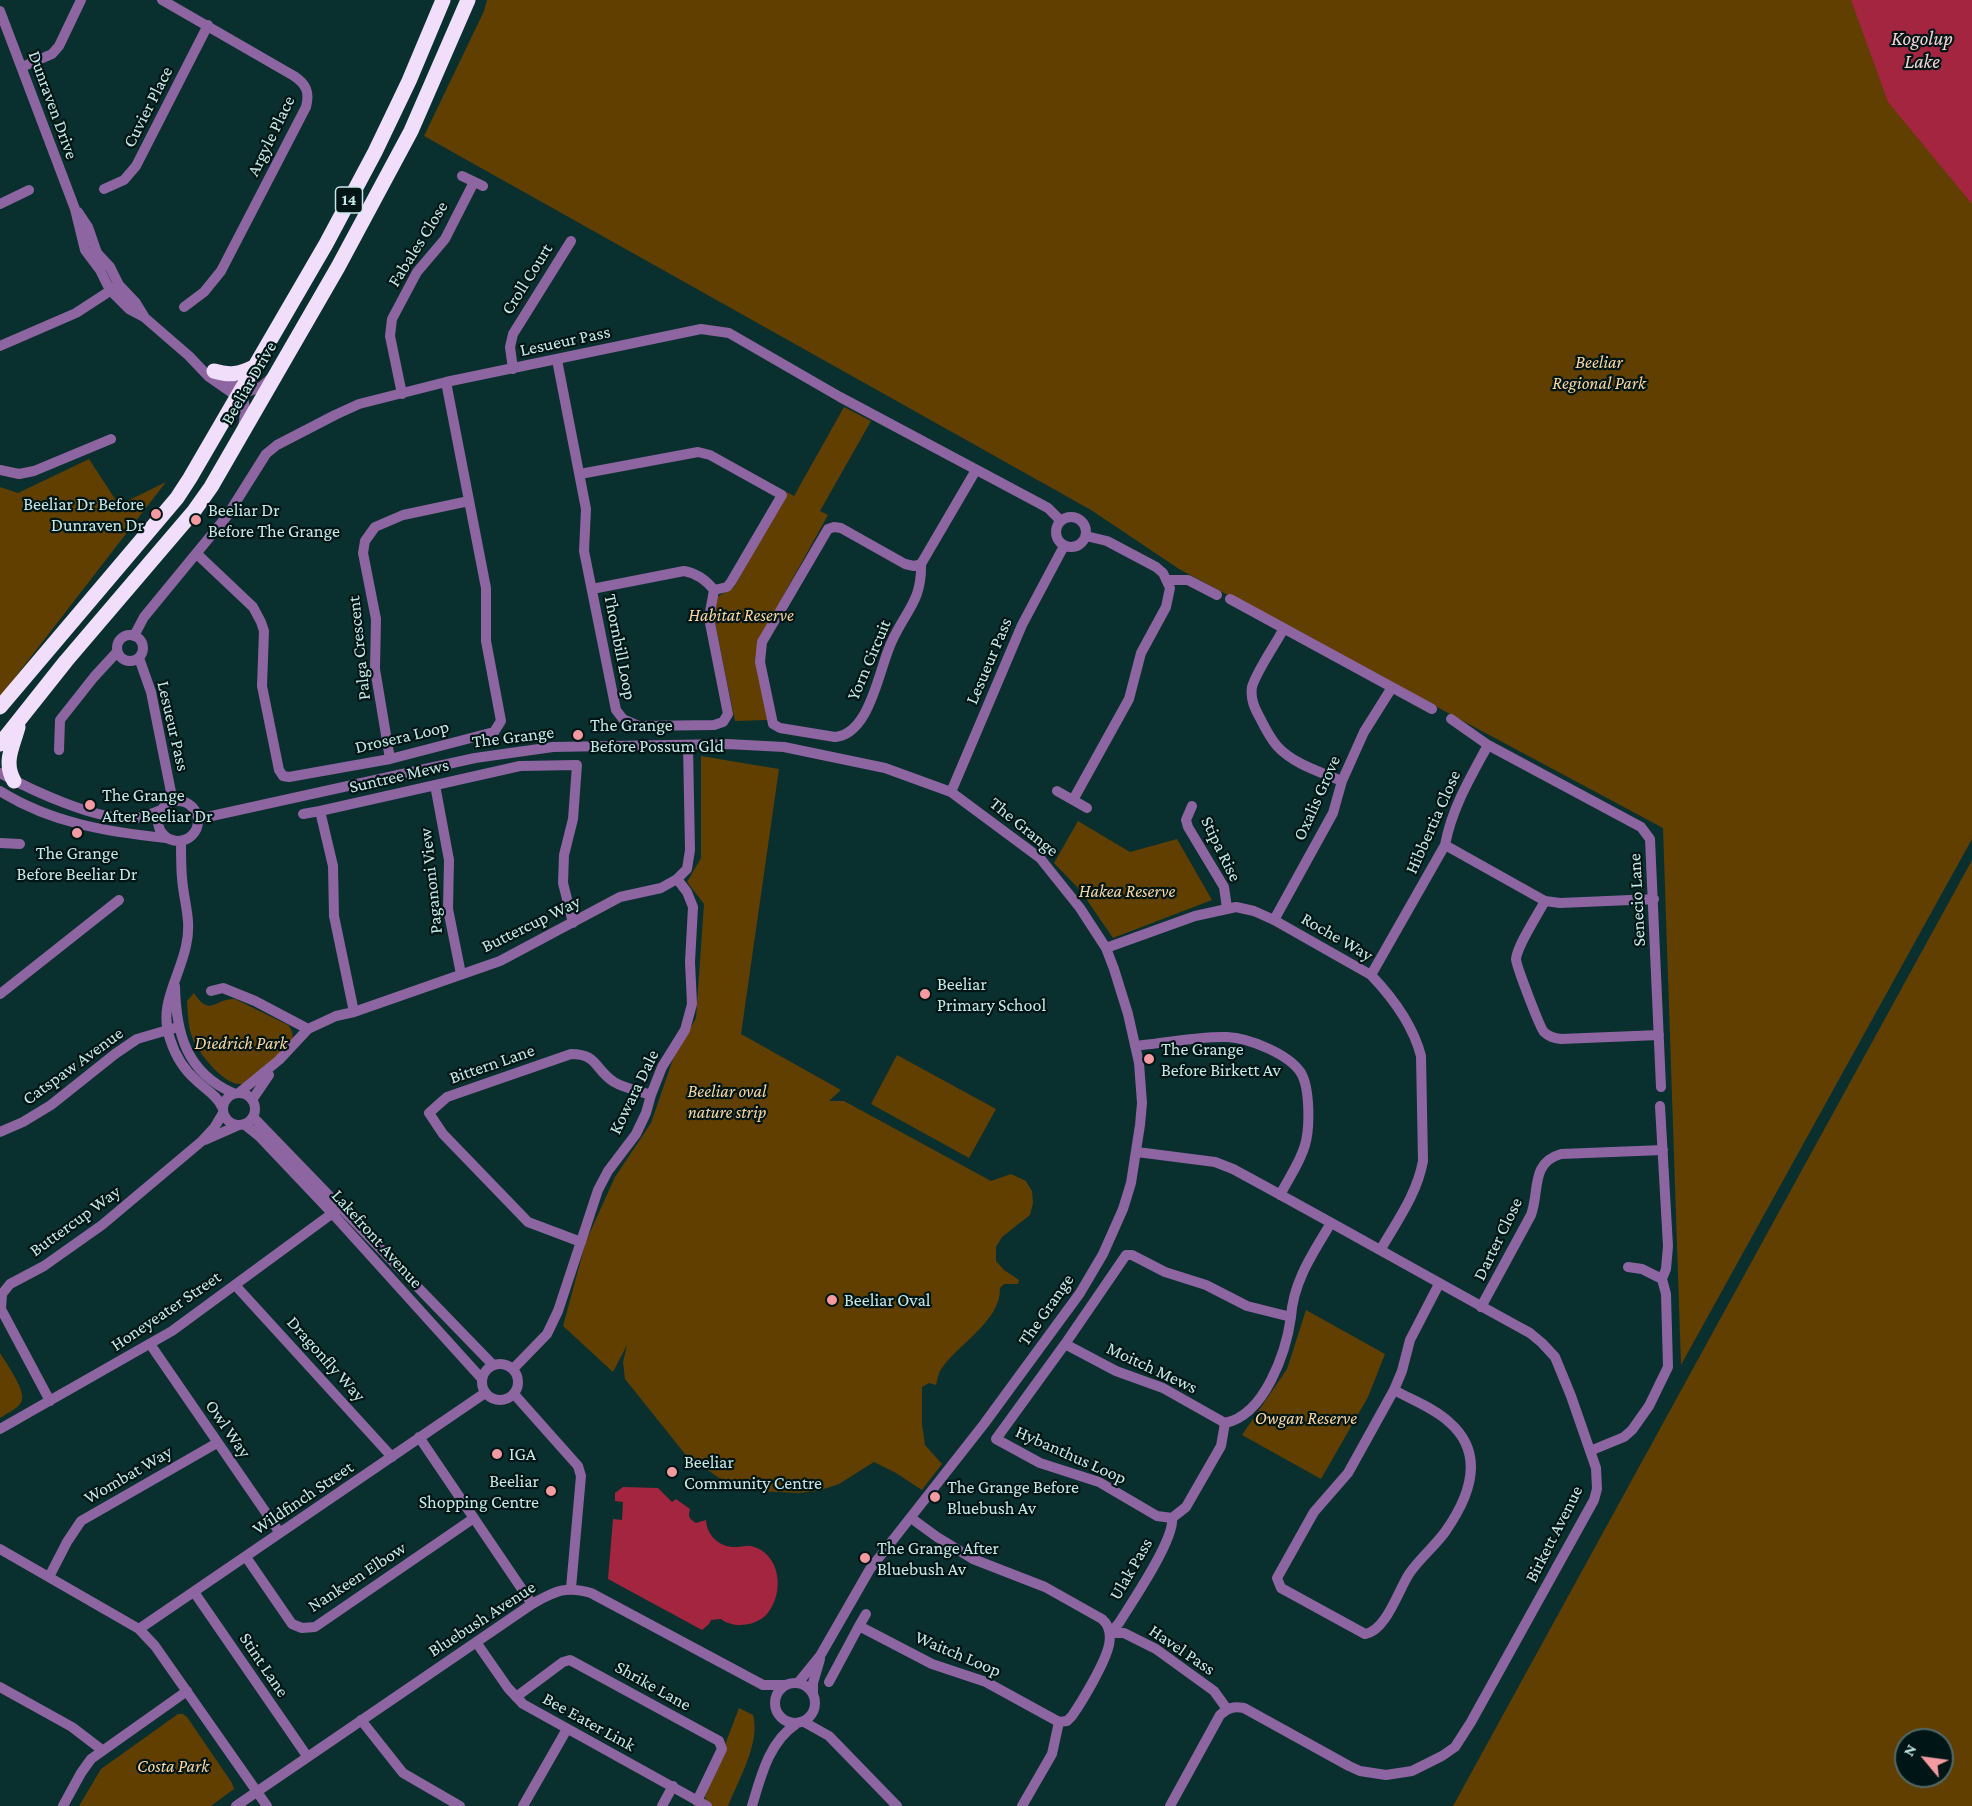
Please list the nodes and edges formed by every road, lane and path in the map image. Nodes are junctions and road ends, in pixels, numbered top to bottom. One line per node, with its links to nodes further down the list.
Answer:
1 (81, 0): 7 (street)
2 (162, 0): 6 (street, Argyle Place)
3 (443, 0): 18 (highway, Beeliar Drive / 14)
4 (468, 0): 20 (highway, Beeliar Drive / 14)
5 (0, 11): 7 (street, Dunraven Drive)
6 (208, 26): 9 (street, Cuvier Place); 14 (street, Argyle Place)
7 (22, 68): 13 (street, Dunraven Drive)
8 (462, 176): 24 (street, Fabales Close)
9 (104, 189)
10 (29, 190): 11 (street)
11 (0, 204)
12 (571, 241): 19 (street, Croll Court)
13 (114, 287): 15 (street); 16 (street, Dunraven Drive)
14 (184, 307)
15 (0, 346)
16 (189, 356): 21 (street, Dunraven Drive); 23 (street, Dunraven Drive)
17 (557, 360): 19 (street, Lesueur Pass); 28 (street, Lesueur Pass); 29 (street, Thornbill Loop)
18 (254, 367): 21 (highway); 23 (highway, Beeliar Drive / 14)
19 (513, 369): 22 (street, Lesueur Pass)
20 (279, 370): 23 (street); 25 (highway, Beeliar Drive / 14)
21 (214, 371): 23 (street, Dunraven Drive)
22 (446, 382): 24 (street, Lesueur Pass); 30 (street, Drosera Loop)
23 (240, 392): 25 (street); 46 (highway, Beeliar Drive / 14)
24 (402, 394): 34 (street, Lesueur Pass)
25 (241, 437): 48 (highway, Beeliar Drive / 14)
26 (111, 439): 27 (street)
27 (0, 470)
28 (976, 470): 31 (street, Lesueur Pass); 35 (street, Yorn Circuit)
29 (580, 474): 37 (street, Thornbill Loop); 38 (street)
30 (469, 501): 54 (street, Palga Crescent); 54 (street, Drosera Loop)
31 (1061, 521): 32 (street, Lesueur Pass); 33 (street)
32 (1086, 536): 33 (street); 36 (street)
33 (1064, 546): 61 (street, Lesueur Pass)
34 (196, 554): 42 (street, Lesueur Pass); 54 (street, Drosera Loop)
35 (921, 564): 35 (street, Yorn Circuit)
36 (1167, 580): 39 (street); 62 (street)
37 (592, 589): 38 (street); 38 (street, Thornbill Loop)
38 (714, 590)
39 (1216, 595)
40 (1230, 600): 41 (street)
41 (1283, 630): 45 (street); 57 (street)
42 (134, 636): 43 (street); 44 (street)
43 (117, 652): 44 (street); 53 (street)
44 (139, 658): 63 (street, Lesueur Pass)
45 (1391, 688): 47 (street); 57 (street, Oxalis Grove)
46 (0, 707)
47 (1432, 709)
48 (21, 719): 50 (highway, Beeliar Drive / 14); 56 (highway)
49 (1451, 719): 51 (street, Senecio Lane)
50 (0, 744)
51 (1488, 745): 74 (street, Hibbertia Close); 76 (street, Senecio Lane)
52 (688, 746): 61 (street, The Grange); 69 (street, The Grange); 75 (street)
53 (60, 750)
54 (390, 759)
55 (0, 773): 56 (street)
56 (14, 781): 66 (street)
57 (1342, 781): 80 (street, Oxalis Grove)
58 (435, 785): 67 (street, Suntree Mews); 81 (street, Suntree Mews); 83 (street, Paganoni View)
59 (0, 791): 70 (street)
60 (1057, 791): 62 (street)
61 (951, 792): 82 (street, The Grange)
62 (1073, 800): 65 (street)
63 (173, 801): 66 (street); 69 (street)
64 (1192, 806): 79 (street, Stipa Rise)
65 (1087, 808)
66 (161, 810): 70 (street)
67 (320, 812): 68 (street, Suntree Mews); 87 (street)
68 (303, 814)
69 (198, 819): 71 (street)
70 (166, 838): 71 (street)
71 (181, 842): 88 (street)
72 (0, 843): 73 (street)
73 (20, 844)
74 (1445, 845): 78 (street); 84 (street, Hibbertia Close)
75 (677, 879): 81 (street, Buttercup Way); 95 (street, Kowara Dale)
76 (1654, 899): 78 (street); 90 (street, Senecio Lane)
77 (119, 900): 86 (street)
78 (1545, 901): 90 (street)
79 (1227, 908): 80 (street, Roche Way); 82 (street, Roche Way)
80 (1274, 920): 84 (street, Roche Way)
81 (573, 923): 83 (street, Buttercup Way)
82 (1106, 948): 91 (street, The Grange)
83 (461, 975): 87 (street, Buttercup Way)
84 (1371, 975): 108 (street, Roche Way)
85 (211, 991): 89 (street)
86 (0, 994)
87 (354, 1012): 89 (street, Buttercup Way)
88 (172, 1028): 94 (street); 98 (street); 100 (street, Catspaw Avenue)
89 (308, 1029): 92 (street, Buttercup Way)
90 (1659, 1035): 93 (street, Senecio Lane)
91 (1135, 1046): 103 (street, The Grange); 104 (street)
92 (279, 1060): 94 (street, Buttercup Way); 96 (street, Buttercup Way)
93 (1661, 1087)
94 (237, 1093): 96 (street); 98 (street)
95 (651, 1095): 107 (street, Kowara Dale); 107 (street, Bittern Lane)
96 (252, 1100): 99 (street)
97 (1660, 1106): 102 (street)
98 (223, 1110): 99 (street); 101 (street, Buttercup Way)
99 (245, 1122): 101 (street, Buttercup Way); 105 (street, Lakefront Avenue)
100 (0, 1132)
101 (202, 1141): 123 (street, Buttercup Way)
102 (1663, 1150): 110 (street); 113 (street, Darter Close)
103 (1137, 1152): 104 (street, Birkett Avenue); 133 (street, The Grange)
104 (1280, 1195): 106 (street, Birkett Avenue)
105 (337, 1210): 112 (street, Honeyeater Street); 117 (street, Lakefront Avenue); 119 (street, Lakefront Avenue)
106 (1331, 1223): 108 (street, Birkett Avenue); 114 (street)
107 (581, 1242): 118 (street, Kowara Dale)
108 (1381, 1249): 111 (street, Birkett Avenue)
109 (1628, 1267): 110 (street)
110 (1662, 1279): 130 (street)
111 (1439, 1284): 113 (street, Birkett Avenue); 120 (street)
112 (235, 1285): 115 (street, Honeyeater Street); 131 (street, Dragonfly Way)
113 (1481, 1307): 130 (street, Birkett Avenue)
114 (1291, 1317): 116 (street, Hybanthus Loop); 124 (street)
115 (150, 1344): 123 (street, Honeyeater Street); 128 (street, Owl Way)
116 (1065, 1344): 124 (street, Moitch Mews); 127 (street, Hybanthus Loop)
117 (493, 1365): 118 (street); 119 (street)
118 (513, 1369): 122 (street)
119 (482, 1379): 121 (street)
120 (1394, 1390): 120 (street)
121 (485, 1393): 122 (street); 126 (street, Wildfinch Street)
122 (514, 1394): 139 (street)
123 (50, 1401): 125 (street, Honeyeater Street)
124 (1225, 1423): 134 (street)
125 (0, 1429)
126 (419, 1437): 131 (street, Wildfinch Street); 132 (street)
127 (996, 1439): 129 (street, Hybanthus Loop); 134 (street, Hybanthus Loop)
128 (217, 1443): 135 (street, Owl Way); 138 (street, Wombat Way)
129 (988, 1449)
130 (1590, 1451): 158 (street, Birkett Avenue)
131 (392, 1457): 135 (street, Wildfinch Street)
132 (474, 1518): 137 (street, Nankeen Elbow); 141 (street)
133 (911, 1518): 145 (street); 147 (street, The Grange)
134 (1172, 1518): 145 (street, Ulak Pass)
135 (280, 1533): 137 (street, Wildfinch Street)
136 (0, 1549): 138 (street)
137 (246, 1557): 140 (street, Wildfinch Street)
138 (49, 1577): 144 (street)
139 (571, 1588): 141 (street, Bluebush Avenue); 150 (street)
140 (194, 1592): 144 (street, Wildfinch Street); 167 (street, Stint Lane)
141 (532, 1604): 146 (street, Bluebush Avenue)
142 (866, 1614): 143 (street)
143 (860, 1626): 148 (street); 161 (street, Waitch Loop)
144 (139, 1629): 153 (street)
145 (1110, 1633): 158 (street, Havel Pass); 161 (street)
146 (476, 1642): 155 (street, Bee Eater Link); 160 (street, Bluebush Avenue)
147 (820, 1656): 149 (street, The Grange); 154 (street, The Grange)
148 (829, 1682)
149 (798, 1683): 151 (street); 154 (street)
150 (763, 1685): 151 (street); 156 (street)
151 (786, 1685): 156 (street)
152 (0, 1687): 166 (street)
153 (187, 1691): 166 (street); 169 (street)
154 (813, 1693): 157 (street)
155 (516, 1697): 163 (street, Bee Eater Link); 170 (street, Shrike Lane)
156 (775, 1702): 159 (street)
157 (815, 1709): 162 (street); 164 (street)
158 (1227, 1709): 180 (street)
159 (779, 1716): 162 (street); 165 (street)
160 (361, 1720): 167 (street, Bluebush Avenue); 174 (street)
161 (1059, 1722): 179 (street)
162 (800, 1723): 164 (street); 165 (street)
163 (567, 1729): 168 (street, Bee Eater Link); 175 (street)
164 (828, 1736): 178 (street)
165 (776, 1743): 177 (street)
166 (102, 1750): 171 (street)
167 (307, 1756): 169 (street, Bluebush Avenue)
168 (673, 1786): 170 (street, Bee Eater Link); 176 (street)
169 (257, 1792): 172 (street, Bluebush Avenue); 173 (street)
170 (702, 1803)
171 (63, 1806)
172 (236, 1806)
173 (267, 1806)
174 (460, 1806)
175 (523, 1806)
176 (662, 1806)
177 (752, 1806)
178 (897, 1806)
179 (1022, 1806)
180 (1170, 1806)

